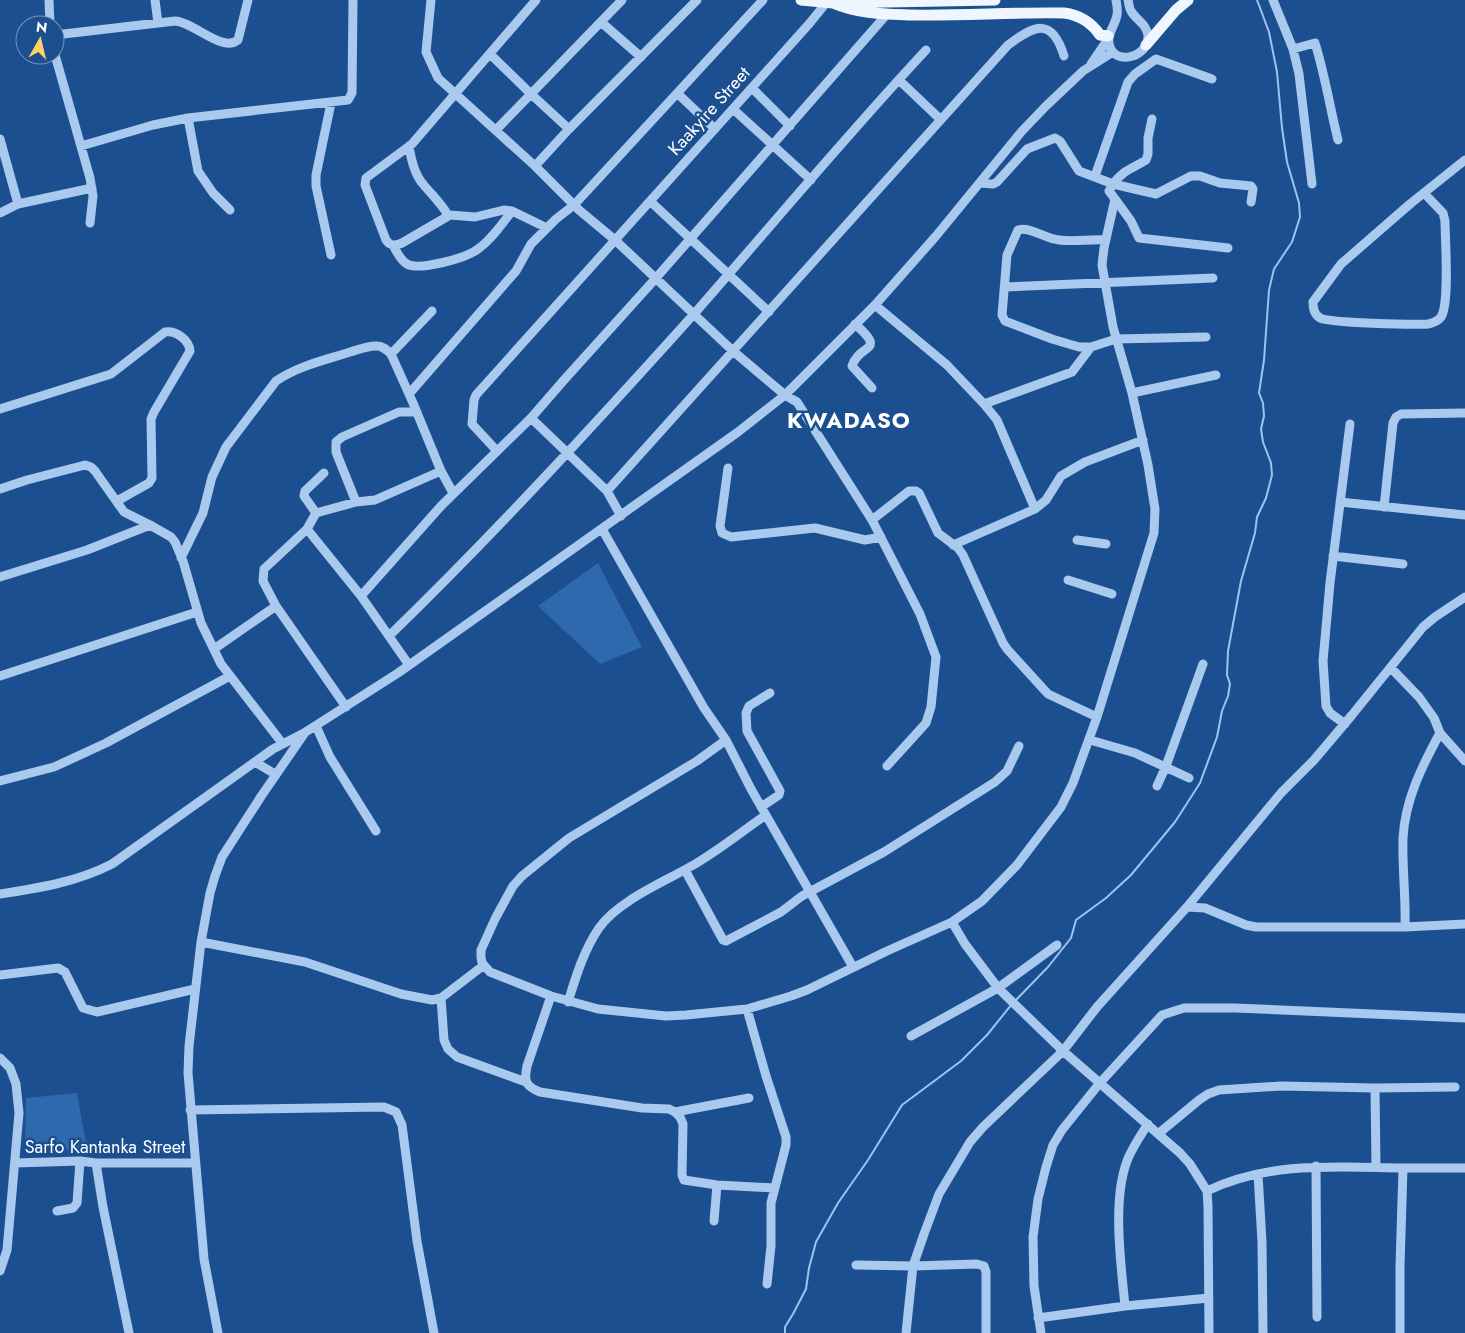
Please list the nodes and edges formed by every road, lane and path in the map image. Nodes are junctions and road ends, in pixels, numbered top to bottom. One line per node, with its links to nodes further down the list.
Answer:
1 (49, 0): 18 (street)
2 (155, 0): 20 (street)
3 (248, 0): 20 (street)
4 (353, 0): 38 (street)
5 (431, 0): 36 (street)
6 (536, 0): 27 (street)
7 (622, 0): 19 (street)
8 (697, 0): 29 (street)
9 (763, 0): 35 (street)
10 (800, 0): 16 (main road)
11 (995, 0): 16 (main road)
12 (1116, 0): 22 (street)
13 (1128, 0): 23 (street)
14 (1188, 0): 23 (main road)
15 (1273, 0): 24 (street)
16 (830, 3): 17 (main road); 34 (street, Kaakyire Street)
17 (887, 14): 22 (main road); 43 (street)
18 (50, 15)
19 (601, 22): 29 (street); 37 (street)
20 (158, 23): 21 (street)
21 (65, 34)
22 (1108, 37): 26 (street); 31 (street)
23 (1146, 45): 26 (street)
24 (1293, 49): 48 (street); 58 (street)
25 (926, 50): 33 (street)
26 (1112, 52): 31 (street)
27 (490, 54): 36 (street); 37 (street)
28 (1064, 56): 41 (street)
29 (641, 58): 44 (street)
30 (58, 65): 50 (street)
31 (1090, 66): 56 (street)
32 (1212, 79): 54 (street)
33 (899, 80): 41 (street); 55 (street)
34 (752, 88): 39 (street, Kaakyire Street); 43 (street)
35 (677, 93): 45 (street); 65 (street)
36 (456, 94): 46 (street); 51 (street)
37 (531, 94): 44 (street); 46 (street)
38 (330, 103): 40 (street); 77 (street)
39 (733, 109): 45 (street, Kaakyire Street); 49 (street)
40 (188, 118): 50 (street); 66 (street)
41 (940, 119): 85 (street)
42 (1152, 119): 57 (street)
43 (790, 126): 49 (street)
44 (568, 129): 53 (street)
45 (715, 129): 62 (street, Kaakyire Street)
46 (496, 130): 53 (street)
47 (0, 139): 64 (street)
48 (1338, 140)
49 (773, 145): 55 (street); 72 (street)
50 (81, 146): 59 (street)
51 (409, 146): 69 (street); 75 (street)
52 (1465, 160): 60 (street)
53 (535, 166): 65 (street)
54 (1095, 176): 56 (street); 57 (street)
55 (811, 180): 78 (street)
56 (980, 182): 83 (street)
57 (1114, 184): 61 (street); 63 (street)
58 (1312, 184)
59 (92, 188): 64 (street); 70 (street)
60 (1424, 193): 60 (street)
61 (1115, 199): 74 (street); 76 (street)
62 (650, 201): 72 (street); 73 (street, Kaakyire Street)
63 (1251, 202)
64 (18, 204): 68 (street)
65 (574, 205): 71 (street); 73 (street)
66 (230, 210)
67 (512, 211): 69 (street); 71 (street); 75 (street)
68 (0, 213)
69 (448, 215): 75 (street)
70 (90, 223)
71 (547, 228): 96 (street)
72 (691, 239): 78 (street); 79 (street)
73 (615, 240): 79 (street); 105 (street, Kaakyire Street)
74 (1106, 240): 81 (street); 82 (street)
75 (393, 245)
76 (1228, 248)
77 (331, 255)
78 (728, 274): 85 (street); 86 (street)
79 (656, 278): 86 (street); 102 (street)
80 (1214, 278): 81 (street)
81 (1104, 282): 82 (street); 89 (street)
82 (1005, 287): 90 (street)
83 (875, 305): 87 (street); 98 (street)
84 (432, 311): 92 (street)
85 (769, 312): 91 (street)
86 (693, 314): 91 (street); 106 (street)
87 (855, 324): 94 (street); 97 (street)
88 (1206, 337): 89 (street)
89 (1116, 339): 90 (street); 95 (street)
90 (1092, 347): 98 (street)
91 (733, 351): 97 (street); 111 (street)
92 (391, 354): 96 (street); 130 (street)
93 (1216, 375): 95 (street)
94 (872, 388)
95 (1132, 393): 104 (street)
96 (409, 394): 100 (street)
97 (785, 395): 120 (street); 121 (street)
98 (984, 404): 117 (street)
99 (0, 409): 113 (street)
100 (418, 412): 108 (street); 114 (street)
101 (1465, 412): 116 (street)
102 (531, 418): 105 (street); 106 (street)
103 (1350, 424): 115 (street)
104 (1143, 440): 117 (street); 148 (street)
105 (497, 452): 112 (street)
106 (568, 452): 111 (street); 139 (street)
107 (728, 468): 125 (street)
108 (441, 471): 112 (street); 114 (street)
109 (324, 473): 118 (street)
110 (0, 489): 113 (street)
111 (607, 490): 120 (street)
112 (453, 493): 135 (street)
113 (117, 501): 122 (street)
114 (356, 502): 118 (street)
115 (1340, 502): 116 (street); 129 (street)
116 (1384, 507): 119 (street)
117 (1035, 509): 128 (street)
118 (316, 513): 123 (street)
119 (1465, 515)
120 (621, 516): 124 (street)
121 (872, 520): 125 (street); 128 (street)
122 (150, 525): 130 (street); 132 (street)
123 (307, 529): 135 (street); 137 (street)
124 (602, 529): 142 (street); 153 (street)
125 (881, 537): 159 (street)
126 (1077, 540): 127 (street)
127 (1106, 544)
128 (953, 545): 148 (street)
129 (1334, 556): 131 (street); 149 (street)
130 (181, 558): 138 (street)
131 (1403, 564)
132 (0, 577)
133 (1068, 580): 134 (street)
134 (1112, 594)
135 (361, 596): 139 (street)
136 (1465, 597): 143 (street)
137 (276, 606): 140 (street); 147 (street)
138 (197, 612): 140 (street); 144 (street)
139 (389, 636): 142 (street)
140 (214, 649): 145 (street)
141 (1203, 664): 160 (street)
142 (409, 665): 147 (street)
143 (1391, 668): 149 (street); 152 (street)
144 (0, 676)
145 (230, 676): 155 (street); 163 (street)
146 (770, 693): 165 (street)
147 (346, 707): 150 (street)
148 (1097, 717): 154 (street)
149 (1345, 724): 171 (street)
150 (316, 726): 151 (street); 167 (street)
151 (304, 733): 155 (street); 161 (street)
152 (1440, 733): 157 (street); 174 (street)
153 (726, 740): 165 (street); 177 (street)
154 (1090, 740): 160 (street); 172 (street)
155 (282, 743): 158 (street)
156 (1020, 746): 169 (street)
157 (1465, 761)
158 (255, 762): 161 (street); 170 (street)
159 (887, 766)
160 (1166, 766): 162 (street); 164 (street)
161 (275, 774): 175 (street)
162 (1189, 778)
163 (0, 782)
164 (1157, 786)
165 (762, 807): 166 (street)
166 (766, 816): 168 (street); 169 (street)
167 (376, 831)
168 (685, 870): 169 (street); 184 (street)
169 (810, 892): 178 (street)
170 (0, 894)
171 (1187, 907): 174 (street); 188 (street)
172 (952, 922): 178 (street); 180 (street)
173 (1465, 924): 174 (street)
174 (1405, 927)
175 (201, 942): 181 (street); 183 (street)
176 (1057, 945): 180 (street)
177 (484, 965): 182 (street); 183 (street)
178 (854, 967): 185 (street)
179 (0, 975): 181 (street)
180 (998, 988): 187 (street); 188 (street)
181 (195, 989): 195 (street)
182 (551, 996): 184 (street); 190 (street)
183 (441, 998): 190 (street)
184 (568, 1002): 185 (street)
185 (747, 1009): 209 (street)
186 (1465, 1018): 191 (street)
187 (911, 1036)
188 (1062, 1051): 191 (street); 214 (street)
189 (0, 1058): 200 (street)
190 (526, 1082): 196 (street)
191 (1099, 1084): 197 (street); 220 (street)
192 (1455, 1087): 193 (street)
193 (1375, 1088): 198 (street); 204 (street)
194 (749, 1098): 196 (street)
195 (190, 1110): 202 (street); 223 (street)
196 (675, 1112): 208 (street)
197 (1148, 1124): 198 (street); 218 (street)
198 (1158, 1134): 210 (street)
199 (80, 1161): 200 (street, Sarfo Kantanka Street); 201 (street, Sarfo Kantanka Street); 211 (street)
200 (15, 1163): 215 (street)
201 (96, 1163): 202 (street, Sarfo Kantanka Street); 221 (street)
202 (195, 1164): 222 (street)
203 (1316, 1166): 204 (street); 207 (street); 219 (street)
204 (1376, 1167): 205 (street)
205 (1403, 1168): 206 (street); 229 (street)
206 (1465, 1168)
207 (1258, 1174): 210 (street); 228 (street)
208 (717, 1185): 209 (street); 212 (street)
209 (774, 1188): 216 (street)
210 (1207, 1191): 217 (street)
211 (57, 1211)
212 (714, 1221)
213 (856, 1265): 214 (street)
214 (913, 1266): 224 (street); 225 (street)
215 (0, 1271)
216 (767, 1284)
217 (1209, 1298): 218 (street); 227 (street)
218 (1125, 1306): 220 (street)
219 (1318, 1316)
220 (1038, 1318): 226 (street)
221 (128, 1333)
222 (218, 1333)
223 (434, 1333)
224 (906, 1333)
225 (986, 1333)
226 (1041, 1333)
227 (1209, 1333)
228 (1263, 1333)
229 (1400, 1333)

